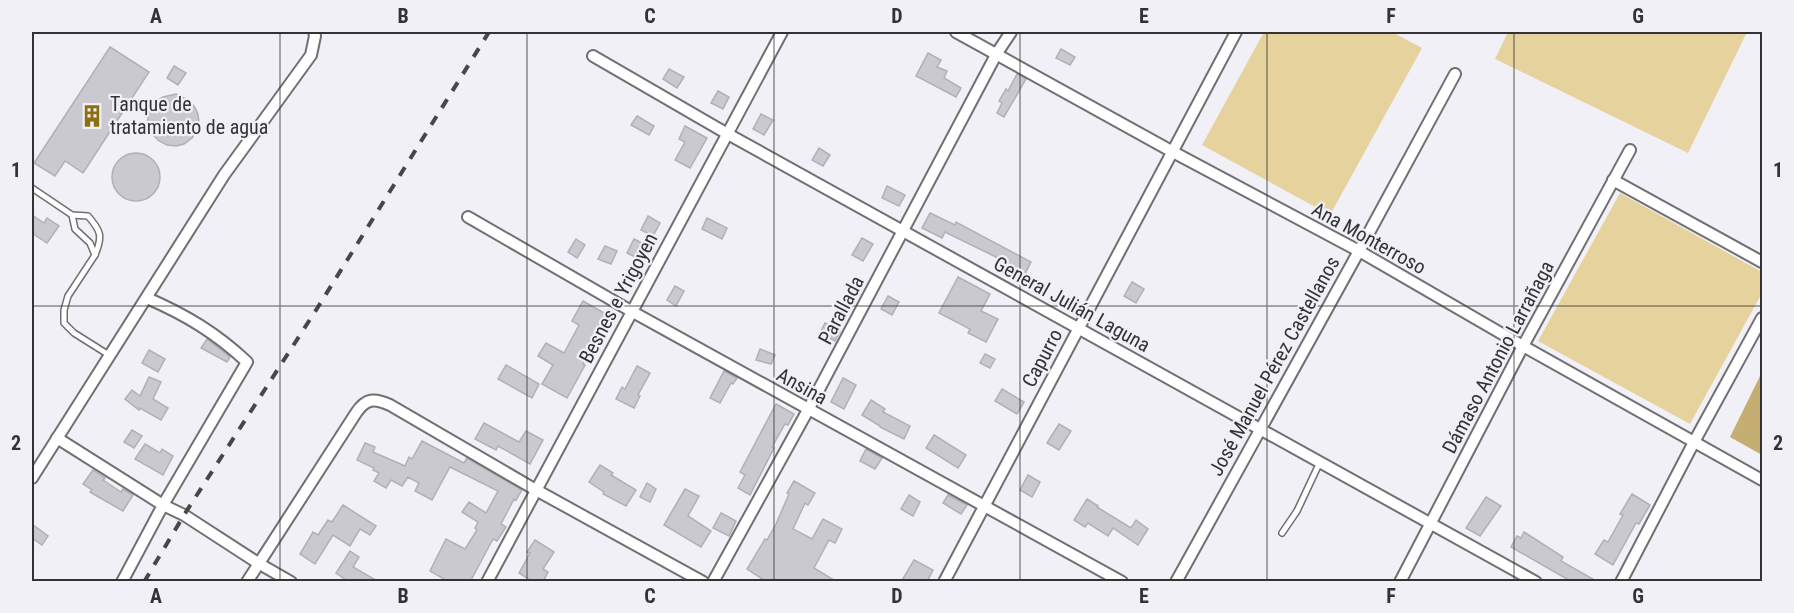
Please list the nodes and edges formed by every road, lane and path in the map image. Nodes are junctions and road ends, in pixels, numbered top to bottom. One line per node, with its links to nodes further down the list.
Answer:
1 (314, 32): 20 (street)
2 (782, 32): 9 (street, Besnes e Yrigoyen)
3 (956, 32): 6 (street, Ana Monterroso)
4 (1011, 32): 6 (street, Parallada)
5 (1236, 32): 11 (street, Capurro)
6 (997, 53): 11 (street, Ana Monterroso); 16 (street, Parallada)
7 (593, 56): 9 (street, General Julián Laguna)
8 (1455, 74): 17 (street, José Manuel Pérez Castellanos)
9 (726, 133): 16 (street, General Julián Laguna); 21 (street, Besnes e Yrigoyen)
10 (1630, 150): 12 (street, Dámaso Antonio Larrañaga)
11 (1173, 152): 17 (street, Ana Monterroso); 23 (street, Capurro)
12 (1613, 180): 19 (street); 25 (street, Dámaso Antonio Larrañaga)
13 (32, 188): 14 (lane)
14 (72, 215): 18 (lane); 18 (lane)
15 (468, 217): 21 (street, Ansina)
16 (903, 231): 23 (street, General Julián Laguna); 27 (street, Parallada)
17 (1359, 251): 25 (street, Ana Monterroso); 28 (street, José Manuel Pérez Castellanos)
18 (95, 255): 26 (lane)
19 (1762, 262)
20 (147, 298): 26 (street); 35 (street)
21 (632, 311): 27 (street, Ansina); 34 (street, Besnes e Yrigoyen)
22 (1762, 318): 24 (street)
23 (1079, 329): 28 (street, General Julián Laguna); 36 (street, Capurro)
24 (1759, 330): 30 (street)
25 (1523, 346): 30 (street, Ana Monterroso); 37 (street, Dámaso Antonio Larrañaga)
26 (111, 355): 29 (street)
27 (808, 410): 36 (street, Ansina); 45 (street, Parallada)
28 (1259, 428): 31 (street, General Julián Laguna); 48 (street, José Manuel Pérez Castellanos)
29 (57, 438): 32 (street); 35 (street)
30 (1694, 442): 33 (street, Ana Monterroso); 51 (street)
31 (1320, 462): 37 (street, General Julián Laguna); 38 (lane)
32 (32, 478)
33 (1762, 480)
34 (536, 489): 39 (street); 43 (street, Besnes e Yrigoyen); 44 (street)
35 (163, 505): 39 (street); 40 (street)
36 (984, 505): 46 (street, Capurro); 47 (street, Ansina)
37 (1431, 522): 49 (street, Dámaso Antonio Larrañaga); 50 (street, General Julián Laguna)
38 (1282, 533)
39 (258, 563): 41 (street); 42 (street)
40 (122, 582)
41 (247, 582)
42 (291, 582)
43 (487, 582)
44 (703, 582)
45 (713, 582)
46 (944, 582)
47 (1122, 582)
48 (1176, 582)
49 (1400, 582)
50 (1536, 582)
51 (1621, 582)

